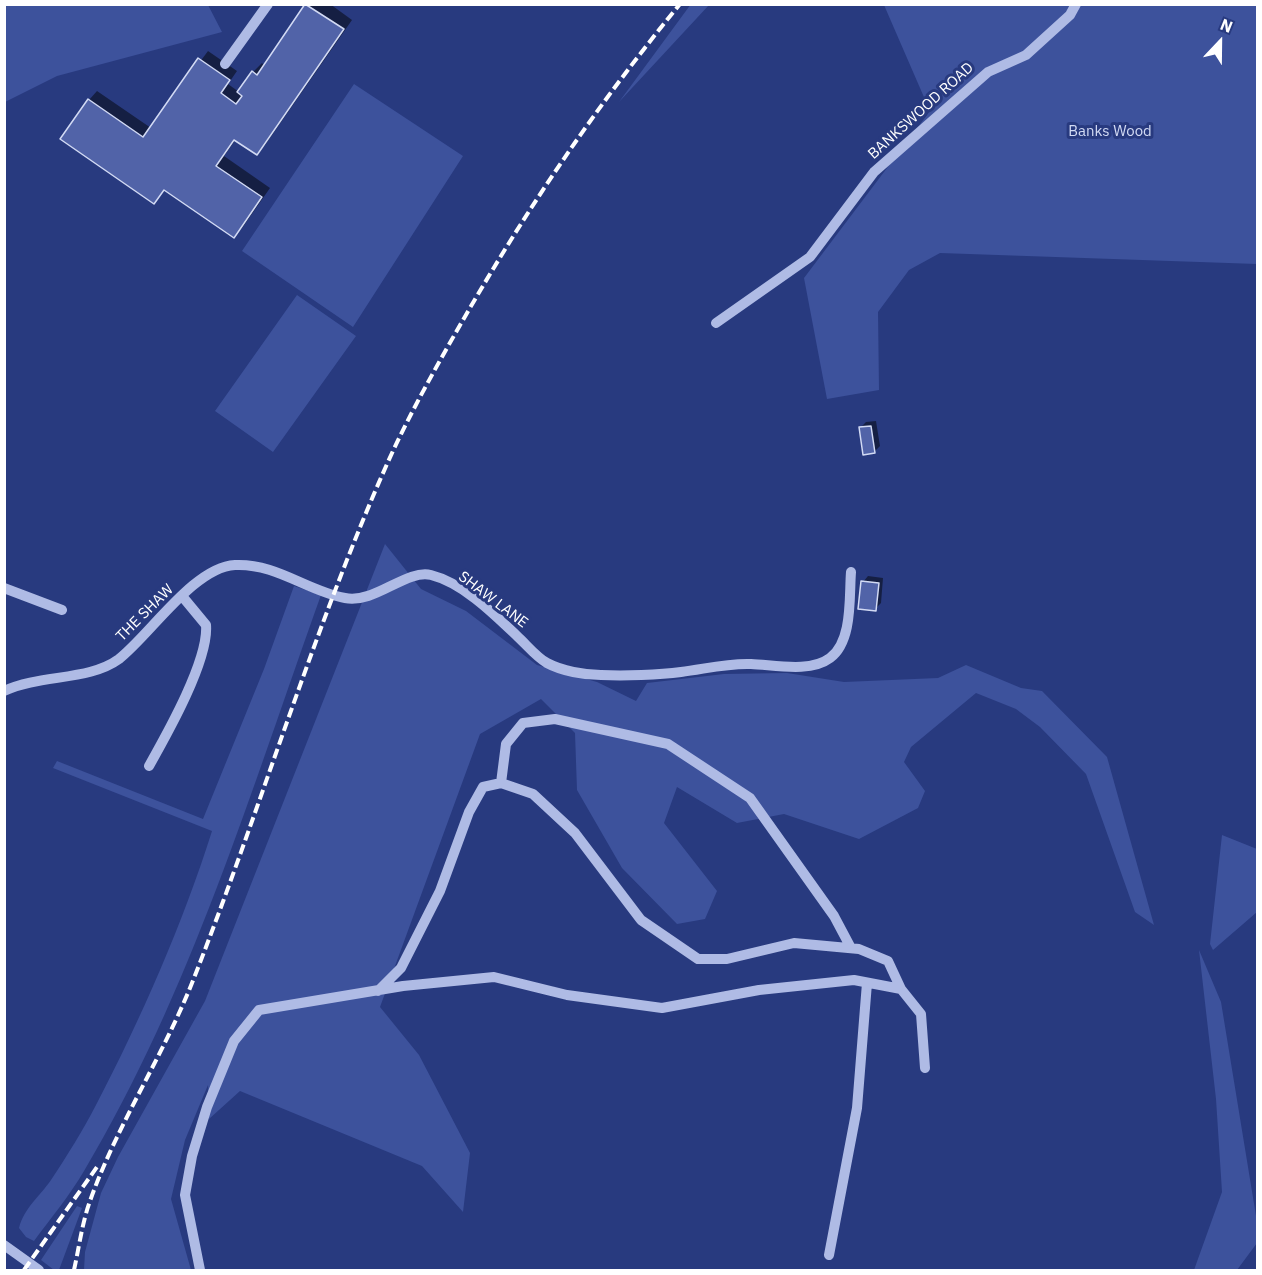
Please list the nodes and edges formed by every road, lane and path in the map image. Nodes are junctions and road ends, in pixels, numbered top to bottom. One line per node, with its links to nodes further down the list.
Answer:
1 (268, 4): 3 (street)
2 (1076, 4): 4 (street, BANKSWOOD ROAD)
3 (225, 64)
4 (716, 323)
5 (851, 572): 6 (street, SHAW LANE)
6 (303, 582): 8 (street, THE SHAW)
7 (4, 588): 9 (street)
8 (182, 596): 10 (street, THE SHAW); 11 (street)
9 (62, 610)
10 (4, 691)
11 (149, 766)
12 (501, 783): 13 (street); 13 (street); 16 (street)
13 (851, 948): 15 (street)
14 (867, 983): 15 (street); 16 (street); 19 (street)
15 (901, 989): 17 (street)
16 (378, 991): 21 (street)
17 (926, 1068)
18 (9, 1247): 20 (street)
19 (829, 1255)
20 (39, 1270)
21 (200, 1270)

